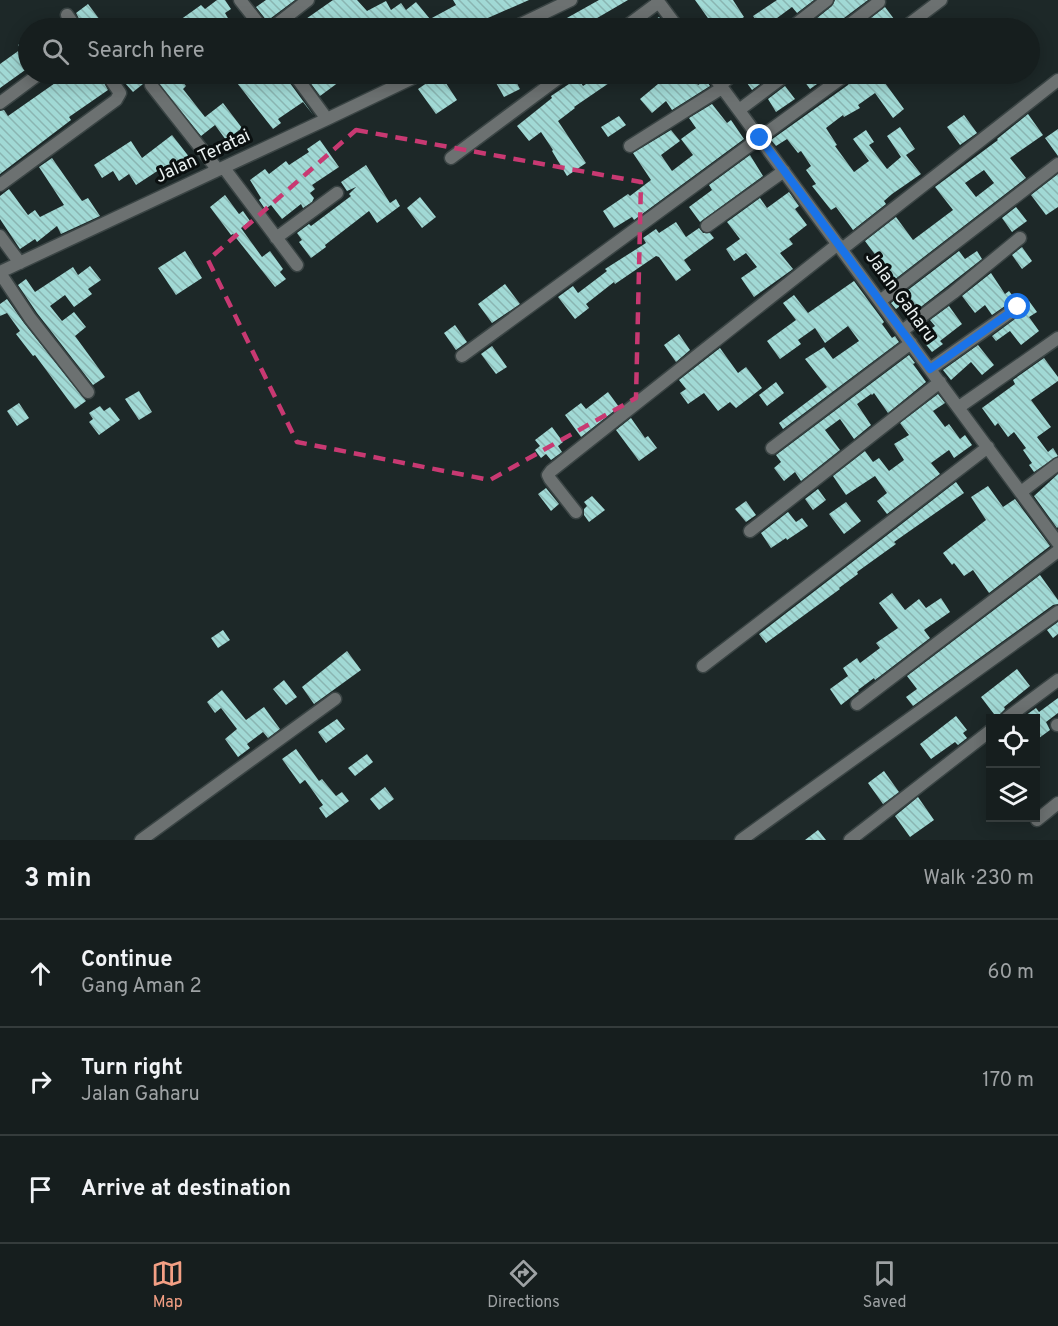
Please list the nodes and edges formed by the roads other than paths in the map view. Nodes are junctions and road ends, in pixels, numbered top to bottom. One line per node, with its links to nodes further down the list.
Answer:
1 (240, 0): 10 (street)
2 (308, 0): 11 (street)
3 (571, 0): 12 (street)
4 (827, 0): 15 (street)
5 (941, 0): 17 (street)
6 (658, 1): 13 (street); 14 (street)
7 (879, 2): 16 (street)
8 (67, 15): 9 (street)
9 (69, 18)
10 (254, 18)
11 (285, 18)
12 (534, 18)
13 (637, 18)
14 (671, 18)
15 (804, 18)
16 (858, 18)
17 (917, 18)
18 (1058, 80): 43 (street)
19 (26, 84): 28 (street)
20 (114, 84): 37 (street)
21 (301, 84): 30 (street)
22 (400, 84): 30 (street, Jalan Teratai)
23 (551, 84): 33 (street)
24 (774, 84): 29 (street)
25 (833, 84): 31 (street)
26 (151, 85): 35 (street)
27 (721, 86): 29 (street, Jalan Gaharu); 32 (street)
28 (0, 103)
29 (739, 110): 31 (street, Jalan Gaharu)
30 (327, 119): 35 (street, Jalan Teratai)
31 (760, 138): 36 (street, Jalan Gaharu); 52 (street)
32 (630, 146)
33 (452, 158)
34 (1058, 164): 47 (street)
35 (221, 169): 41 (street); 44 (street, Jalan Teratai)
36 (784, 171): 39 (street); 43 (street, Jalan Gaharu)
37 (0, 185)
38 (337, 193): 41 (street)
39 (707, 226)
40 (0, 236): 44 (street)
41 (276, 238): 45 (street)
42 (1020, 238): 49 (street)
43 (840, 247): 47 (street, Jalan Gaharu); 61 (street)
44 (20, 263): 46 (street, Jalan Teratai)
45 (297, 265)
46 (0, 273): 55 (street)
47 (880, 301): 49 (street, Jalan Gaharu)
48 (1018, 307): 53 (street)
49 (902, 331): 51 (street, Jalan Gaharu)
50 (1058, 338): 56 (street)
51 (911, 343): 53 (street, Jalan Gaharu); 58 (street)
52 (462, 356)
53 (930, 369): 54 (street, Jalan Gaharu)
54 (940, 382): 56 (street, Jalan Gaharu); 62 (street)
55 (88, 392)
56 (959, 407): 57 (street, Jalan Gaharu)
57 (988, 447): 60 (street, Jalan Gaharu); 66 (street)
58 (772, 448)
59 (1058, 464): 60 (street)
60 (1021, 492): 63 (street, Jalan Gaharu)
61 (576, 512)
62 (750, 531)
63 (1056, 538)
64 (1058, 551): 69 (street)
65 (1058, 612): 75 (street)
66 (703, 666)
67 (1058, 680): 70 (street)
68 (335, 699): 74 (street)
69 (857, 704)
70 (1012, 714)
71 (986, 734): 76 (street)
72 (1058, 802): 73 (street)
73 (1040, 817)
74 (141, 840)
75 (741, 840)
76 (850, 840)

